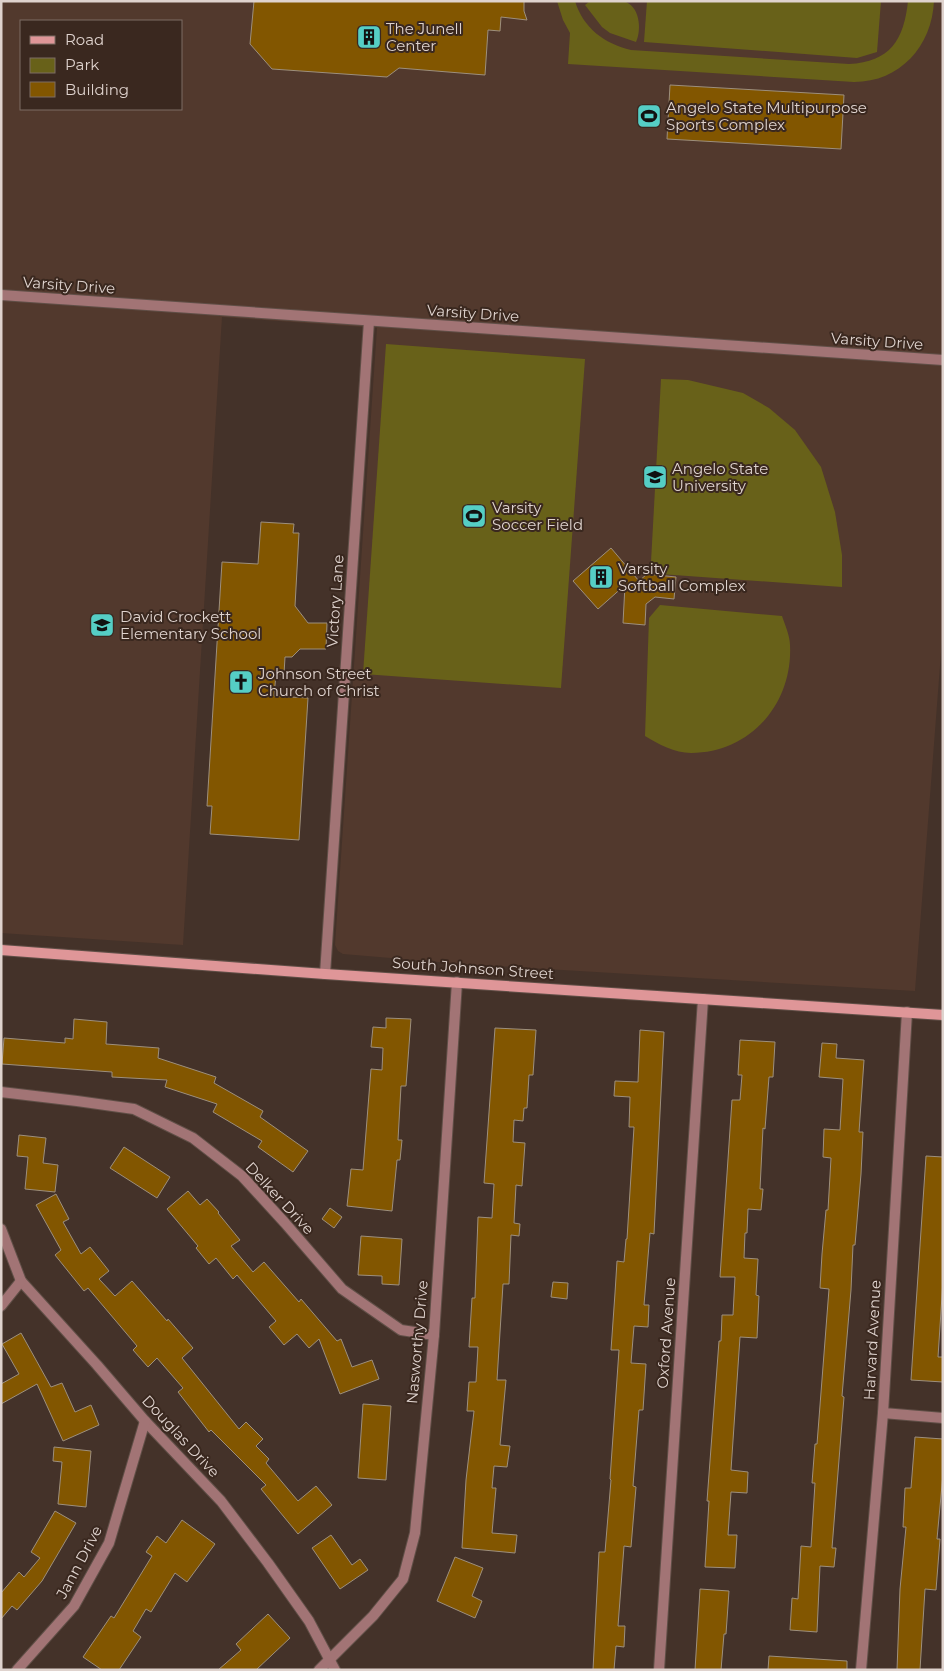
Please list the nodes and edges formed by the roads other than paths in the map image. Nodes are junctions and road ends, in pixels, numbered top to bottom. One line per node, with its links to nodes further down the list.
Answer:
1 (1, 294): 2 (street, Varsity Drive)
2 (370, 321): 3 (street, Varsity Drive); 5 (street, Victory Lane)
3 (943, 360)
4 (1, 950): 5 (main road, South Johnson Street)
5 (324, 974): 6 (main road, South Johnson Street)
6 (457, 982): 7 (main road, South Johnson Street); 14 (street, Nasworthy Drive)
7 (702, 999): 8 (main road, South Johnson Street); 22 (street, Oxford Avenue)
8 (907, 1012): 9 (main road, South Johnson Street); 15 (street, Harvard Avenue)
9 (943, 1015)
10 (1, 1092): 14 (street, Delker Drive)
11 (1, 1229): 12 (street, Douglas Drive)
12 (21, 1282): 13 (street); 17 (street, Douglas Drive)
13 (1, 1306)
14 (434, 1335): 18 (street, Nasworthy Drive)
15 (883, 1413): 16 (street); 23 (street, Harvard Avenue)
16 (943, 1418)
17 (146, 1422): 18 (street, Douglas Drive); 19 (street, Jann Drive)
18 (329, 1660): 20 (street, Nasworthy Drive); 21 (street, Douglas Drive)
19 (18, 1670)
20 (319, 1670)
21 (335, 1670)
22 (659, 1670)
23 (861, 1670)

